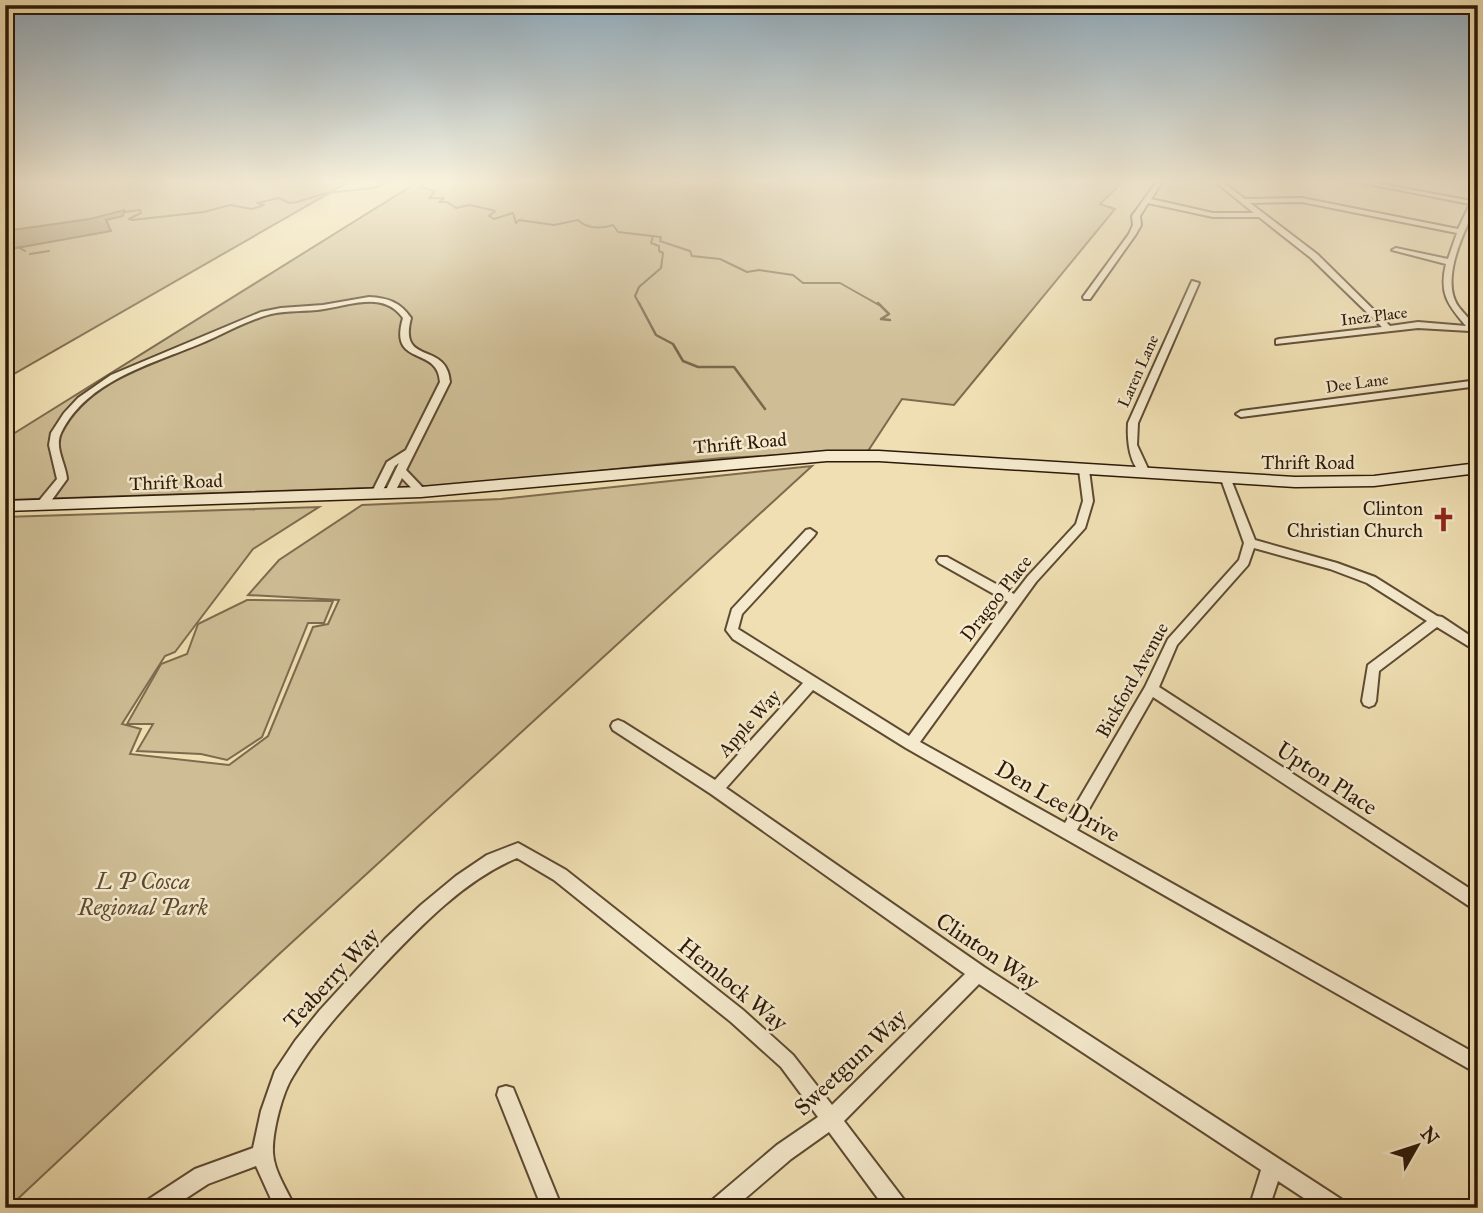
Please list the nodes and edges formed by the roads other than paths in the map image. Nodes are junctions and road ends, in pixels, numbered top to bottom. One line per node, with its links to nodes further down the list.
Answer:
1 (1130, 237): 7 (street)
2 (1290, 237): 8 (street)
3 (1459, 237): 5 (street)
4 (1396, 250): 5 (street)
5 (1450, 262): 9 (street)
6 (1195, 283): 17 (street, Laren Lane)
7 (1087, 296)
8 (1387, 327): 9 (street, Inez Place); 10 (street, Inez Place)
9 (1475, 332)
10 (1279, 342)
11 (1478, 383): 12 (street, Dee Lane)
12 (1241, 414)
13 (411, 451): 15 (street); 20 (street); 21 (street)
14 (1084, 470): 17 (street, Thrift Road); 19 (street, Thrift Road); 26 (street, Dragoo Place)
15 (401, 471): 19 (street); 20 (street)
16 (1474, 472): 18 (street, Thrift Road)
17 (1145, 473): 18 (street, Thrift Road)
18 (1226, 480): 24 (street)
19 (421, 492): 20 (street, Thrift Road)
20 (382, 494): 21 (street, Thrift Road)
21 (42, 505): 22 (street, Thrift Road)
22 (5, 506)
23 (810, 533): 29 (street, Den Lee Drive)
24 (1250, 543): 27 (street); 30 (street, Bickford Avenue)
25 (943, 559): 26 (street)
26 (1016, 601): 33 (street, Dragoo Place)
27 (1438, 620): 28 (street); 31 (street)
28 (1478, 647)
29 (811, 683): 33 (street, Den Lee Drive); 34 (street, Apple Way)
30 (1151, 689): 35 (street, Bickford Avenue); 37 (street, Upton Place)
31 (1369, 701)
32 (618, 726): 34 (street, Clinton Way)
33 (911, 744): 35 (street, Den Lee Drive)
34 (716, 789): 38 (street, Clinton Way)
35 (1067, 833): 39 (street, Den Lee Drive)
36 (497, 857): 41 (street, Hemlock Way); 42 (street, Teaberry Way)
37 (1478, 904)
38 (978, 973): 41 (street, Sweetgum Way); 43 (street, Clinton Way)
39 (1478, 1065)
40 (506, 1095): 46 (street)
41 (832, 1119): 47 (street, Sweetgum Way); 48 (street, Hemlock Way)
42 (263, 1154): 44 (street); 45 (street)
43 (1273, 1165): 49 (street); 50 (street, Clinton Way)
44 (153, 1208)
45 (285, 1208)
46 (552, 1208)
47 (718, 1208)
48 (898, 1208)
49 (1259, 1208)
50 (1337, 1208)

